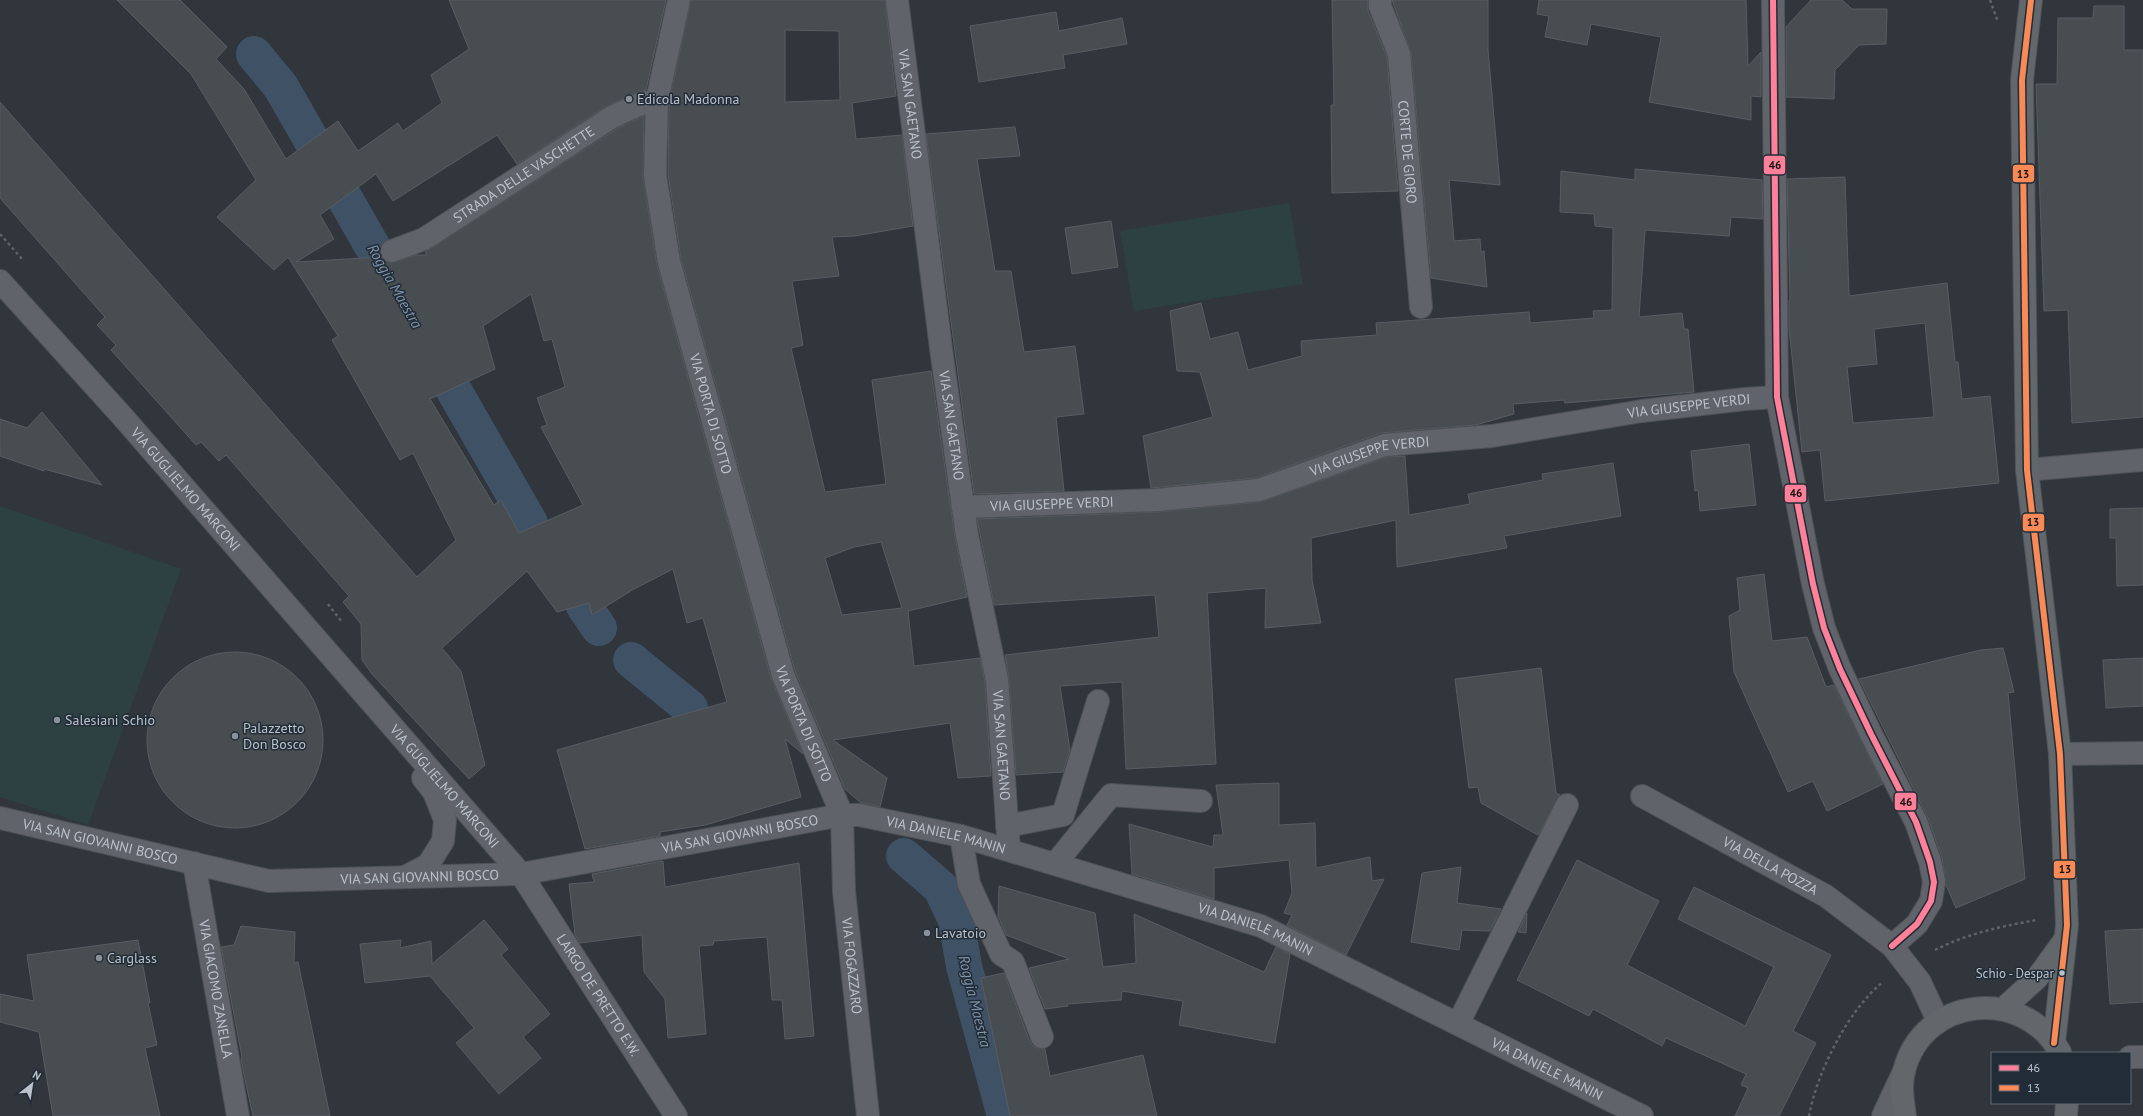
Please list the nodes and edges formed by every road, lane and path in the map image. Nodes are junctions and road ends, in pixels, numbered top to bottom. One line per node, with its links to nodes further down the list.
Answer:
1 (679, 0): 8 (street, VIA PORTA DI SOTTO)
2 (897, 0): 15 (street, VIA SAN GAETANO)
3 (1380, 0): 11 (street, CORTE DE GIORO)
4 (1773, 0): 12 (street)
5 (1990, 0): 7 (path)
6 (2031, 0): 14 (main road)
7 (2000, 30)
8 (657, 100): 9 (street, STRADA DELLE VASCHETTE); 23 (street, VIA PORTA DI SOTTO)
9 (392, 252)
10 (0, 281): 16 (street, VIA GUGLIELMO MARCONI)
11 (1421, 307)
12 (1777, 398): 15 (street, VIA GIUSEPPE VERDI); 33 (street)
13 (2143, 460): 14 (street)
14 (2027, 470): 19 (main road)
15 (963, 507): 25 (street, VIA SAN GAETANO)
16 (368, 700): 30 (street, VIA GUGLIELMO MARCONI); 31 (street, VIA GUGLIELMO MARCONI)
17 (1098, 701): 25 (street)
18 (2143, 753): 19 (street)
19 (2060, 754): 32 (main road)
20 (1642, 796): 33 (street, VIA DELLA POZZA)
21 (1201, 801): 29 (street)
22 (1567, 805): 36 (street)
23 (842, 815): 26 (street, VIA DANIELE MANIN); 30 (street, VIA SAN GIOVANNI BOSCO); 45 (street, VIA FOGAZZARO)
24 (0, 818): 28 (street, VIA SAN GIOVANNI BOSCO)
25 (1007, 826): 27 (street, VIA SAN GAETANO)
26 (961, 836): 27 (street, VIA DANIELE MANIN); 37 (street)
27 (1009, 850): 29 (street, VIA DANIELE MANIN)
28 (194, 863): 31 (street, VIA SAN GIOVANNI BOSCO); 43 (street, VIA GIACOMO ZANELLA)
29 (1055, 864): 36 (street, VIA DANIELE MANIN)
30 (521, 874): 31 (street, VIA SAN GIOVANNI BOSCO); 44 (street, LARGO DE PRETTO E.W.)
31 (404, 878)
32 (2065, 940): 34 (main road); 38 (main road)
33 (1892, 946): 35 (street, VIA DELLA POZZA)
34 (2003, 1008): 35 (main road); 38 (main road)
35 (1938, 1021): 41 (main road)
36 (1458, 1024): 46 (street, VIA DANIELE MANIN)
37 (1042, 1037)
38 (2057, 1048)
39 (2143, 1057): 40 (street)
40 (2131, 1058)
41 (1904, 1071): 47 (street); 48 (main road)
42 (2068, 1104): 49 (main road)
43 (238, 1116)
44 (676, 1116)
45 (868, 1116)
46 (1642, 1116)
47 (1883, 1116)
48 (1905, 1116)
49 (2066, 1116)

